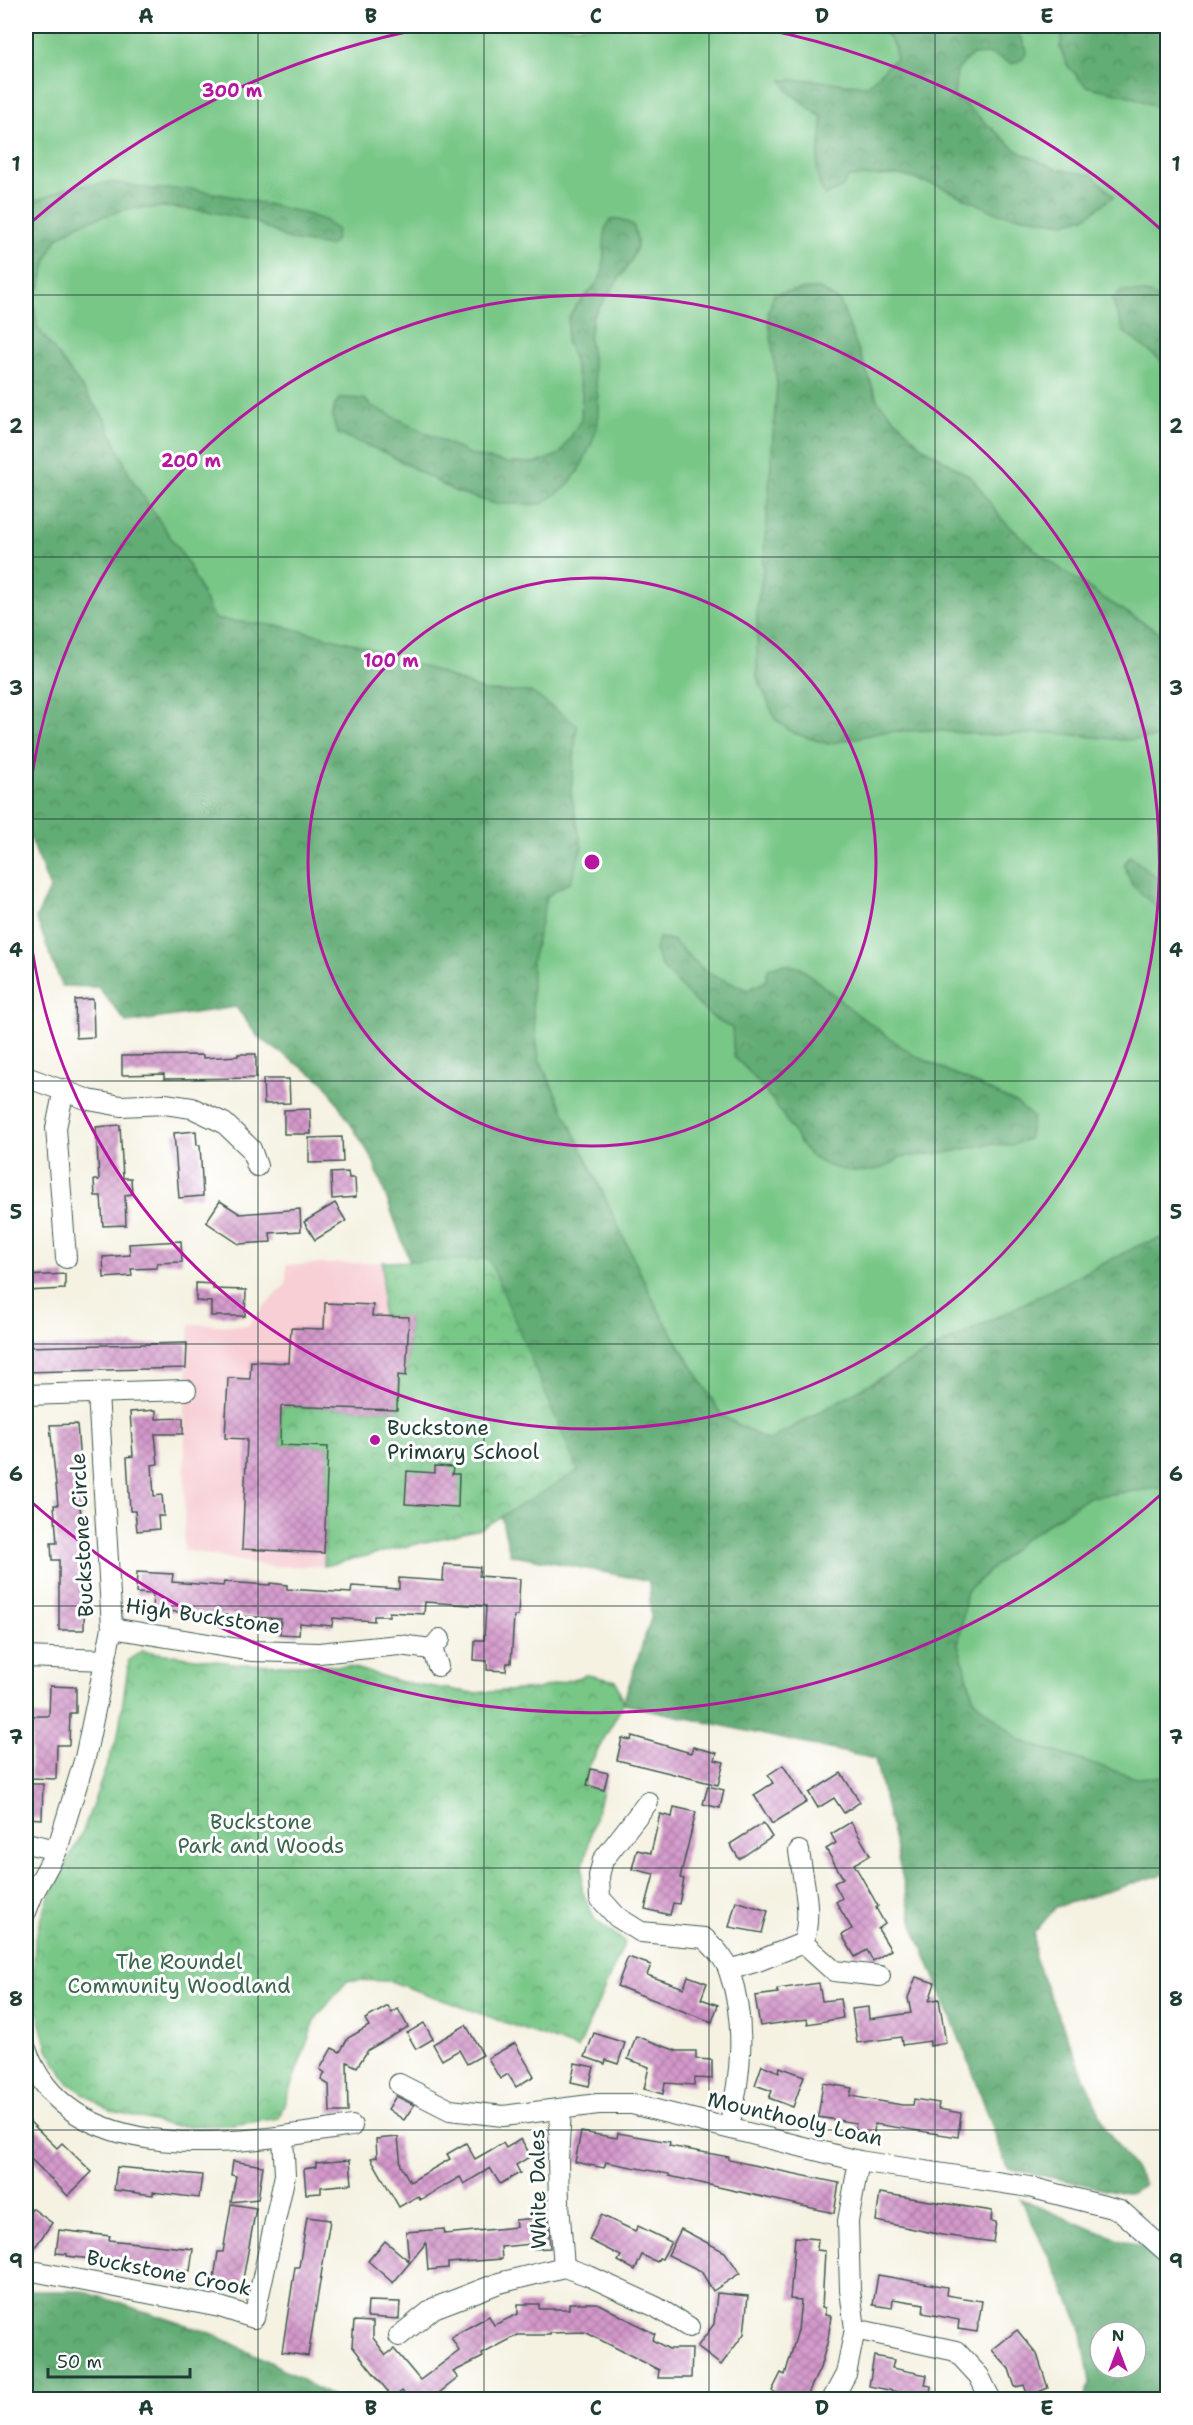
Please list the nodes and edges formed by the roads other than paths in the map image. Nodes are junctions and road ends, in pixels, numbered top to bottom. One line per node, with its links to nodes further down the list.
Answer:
1 (26, 1077): 2 (street)
2 (63, 1089): 3 (street); 4 (street)
3 (257, 1166)
4 (66, 1258)
5 (186, 1390): 6 (street)
6 (98, 1393): 7 (street); 8 (street, Buckstone Circle)
7 (26, 1395)
8 (112, 1628): 9 (street, High Buckstone); 11 (street, Buckstone Circle)
9 (437, 1652)
10 (26, 1657): 11 (street)
11 (105, 1660): 14 (street, Buckstone Circle)
12 (648, 1803): 18 (street)
13 (26, 1843): 14 (street)
14 (57, 1851): 16 (street, Buckstone Circle)
15 (799, 1851): 17 (street)
16 (26, 1912)
17 (803, 1943): 18 (street); 19 (street)
18 (729, 1970): 24 (street)
19 (880, 1976)
20 (27, 2057): 25 (street)
21 (399, 2084): 22 (street, Mounthooly Loan)
22 (561, 2110): 24 (street, Mounthooly Loan); 28 (street, White Dales)
23 (352, 2126): 25 (street)
24 (729, 2127): 26 (street, Mounthooly Loan)
25 (283, 2137): 29 (street, Buckstone Crook)
26 (860, 2161): 27 (street, Mounthooly Loan); 31 (street)
27 (1167, 2253)
28 (564, 2267): 30 (street, White Dales); 32 (street, White Dales)
29 (38, 2272)
30 (689, 2327)
31 (855, 2329): 33 (street); 34 (street)
32 (399, 2336)
33 (832, 2400)
34 (991, 2400)

